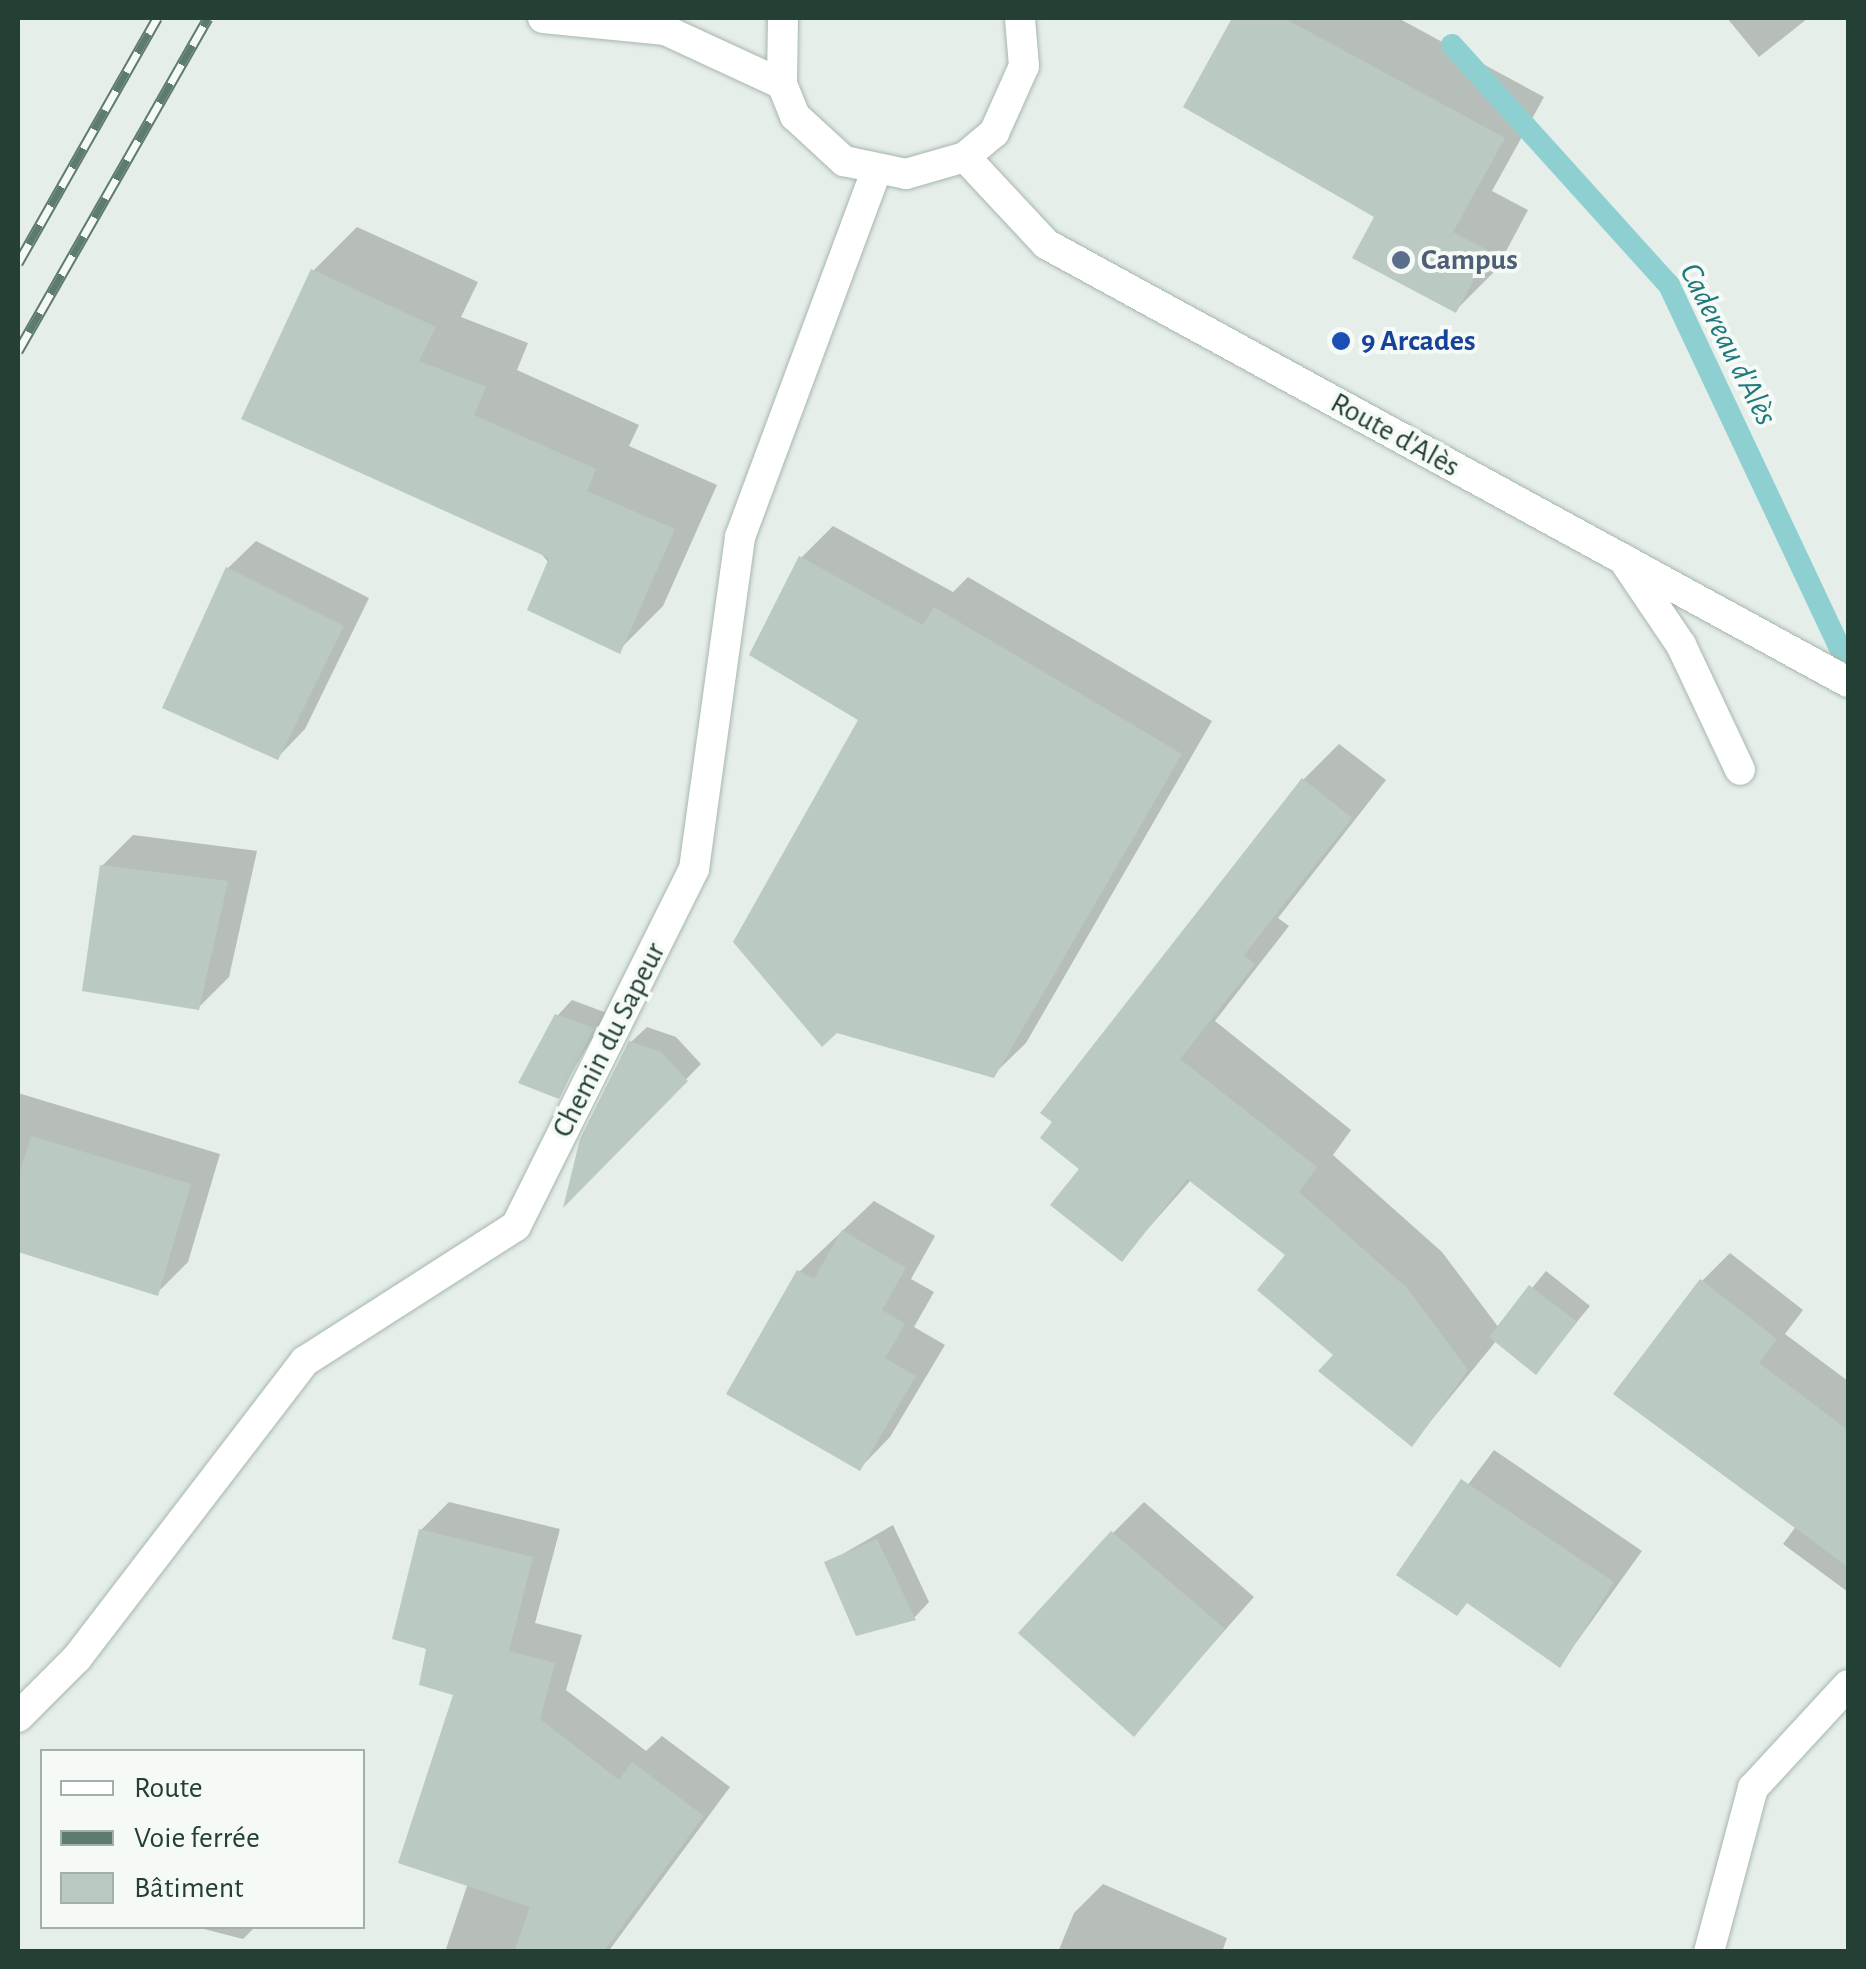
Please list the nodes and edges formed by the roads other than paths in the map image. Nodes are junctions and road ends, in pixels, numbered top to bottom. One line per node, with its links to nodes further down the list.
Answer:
1 (543, 18): 4 (street)
2 (783, 18): 4 (street)
3 (1020, 18): 5 (street)
4 (782, 84): 6 (street)
5 (965, 157): 6 (street); 7 (street, Route d'Alès)
6 (876, 172): 11 (street, Chemin du Sapeur)
7 (1623, 559): 8 (street, Route d'Alès); 9 (street)
8 (1848, 682)
9 (1740, 770)
10 (1848, 1685): 12 (street)
11 (18, 1718)
12 (1709, 1952)

